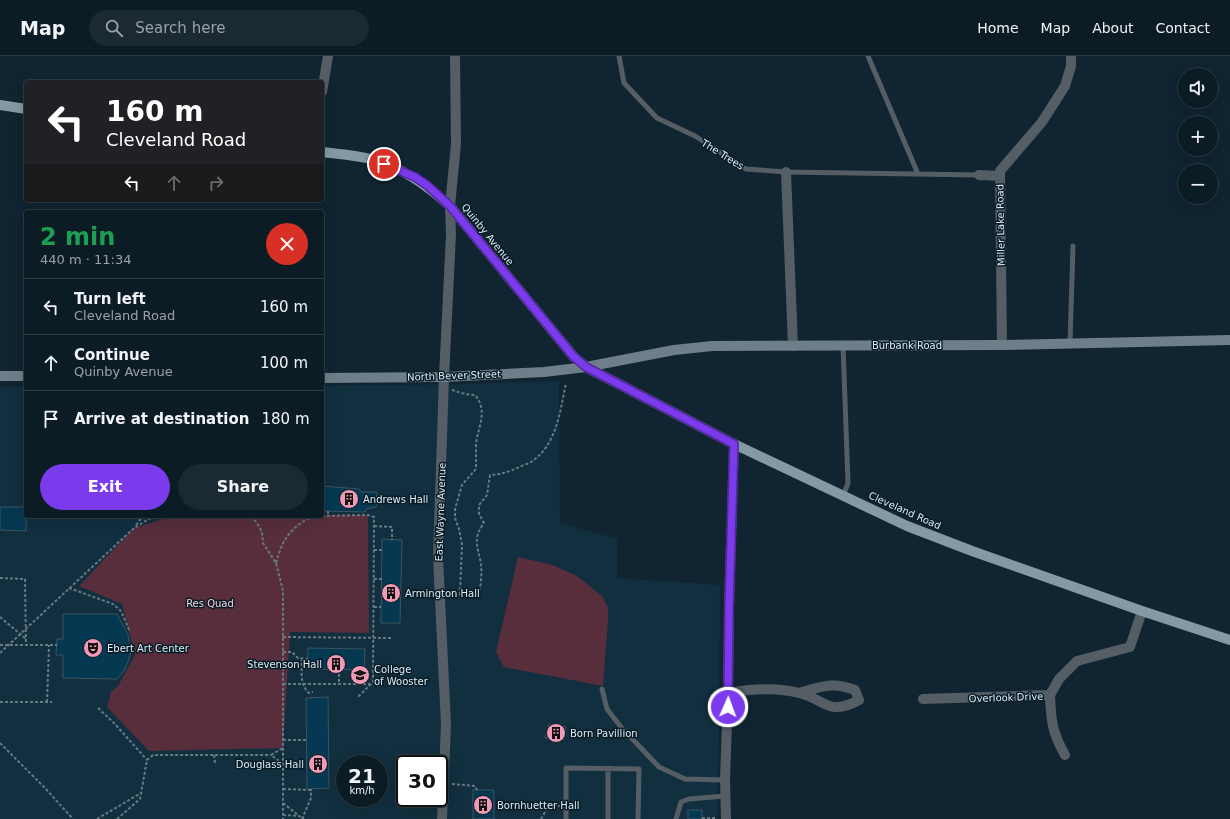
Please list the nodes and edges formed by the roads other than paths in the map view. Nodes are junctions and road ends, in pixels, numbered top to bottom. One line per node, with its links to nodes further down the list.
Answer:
1 (328, 56): 6 (street)
2 (455, 56): 14 (street, East Wayne Avenue)
3 (619, 56): 10 (lane, The Trees)
4 (868, 56): 11 (lane)
5 (1071, 56): 13 (street, Miller Lake Road)
6 (324, 80)
7 (0, 105): 8 (main road)
8 (24, 109)
9 (324, 152): 14 (main road, Quinby Avenue)
10 (786, 172): 11 (lane, The Trees); 20 (street)
11 (918, 174): 12 (lane, The Trees)
12 (979, 175): 13 (street, The Trees)
13 (1000, 176): 19 (street, Miller Lake Road)
14 (450, 206): 21 (main road, Quinby Avenue); 24 (street, East Wayne Avenue)
15 (1073, 246): 17 (lane)
16 (1230, 340): 17 (main road, Burbank Road)
17 (1070, 343): 19 (main road, Burbank Road)
18 (843, 345): 19 (main road, Burbank Road); 20 (main road, Burbank Road); 27 (lane)
19 (1002, 345)
20 (794, 346): 21 (main road, Burbank Road)
21 (586, 367): 24 (main road, North Bever Street); 26 (main road, Cleveland Road)
22 (0, 376): 23 (main road)
23 (24, 376)
24 (444, 377): 25 (main road, North Bever Street); 40 (street, East Wayne Avenue)
25 (324, 378)
26 (734, 444): 27 (main road, Cleveland Road); 31 (street)
27 (843, 496): 28 (main road, Cleveland Road)
28 (1142, 611): 29 (main road, Cleveland Road); 33 (street)
29 (1230, 640)
30 (602, 688): 37 (lane)
31 (728, 693): 32 (street); 37 (street)
32 (799, 693): 32 (street)
33 (1050, 695): 34 (street, Overlook Drive); 35 (street, Overlook Drive)
34 (924, 699)
35 (1065, 755)
36 (608, 768): 41 (lane); 42 (lane); 43 (lane)
37 (725, 780): 38 (street)
38 (725, 796): 39 (street); 44 (lane)
39 (726, 818)
40 (442, 819)
41 (566, 819)
42 (608, 819)
43 (638, 819)
44 (676, 819)

